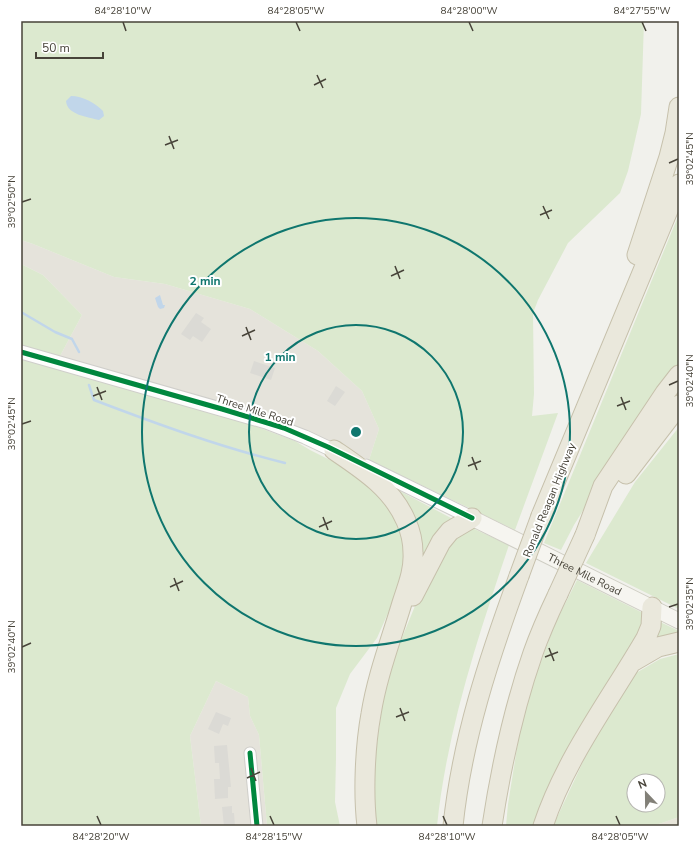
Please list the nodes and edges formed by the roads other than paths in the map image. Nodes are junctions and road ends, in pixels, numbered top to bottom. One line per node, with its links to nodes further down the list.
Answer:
1 (679, 107): 3 (highway)
2 (679, 184): 3 (highway, Ronald Reagan Highway)
3 (616, 334): 18 (highway, Ronald Reagan Highway, bridge)
4 (21, 352): 7 (street, Three Mile Road)
5 (679, 375): 9 (highway)
6 (679, 405): 9 (highway)
7 (334, 450): 8 (street, Three Mile Road); 12 (highway)
8 (472, 518): 10 (main road, Three Mile Road); 12 (highway)
9 (585, 535): 19 (highway, bridge)
10 (652, 607): 11 (main road, Three Mile Road); 14 (highway)
11 (679, 621)
12 (393, 632): 17 (highway)
13 (679, 642): 14 (highway)
14 (632, 663): 20 (highway)
15 (250, 754): 16 (street)
16 (257, 826)
17 (367, 826)
18 (453, 826)
19 (492, 826)
20 (543, 826)

